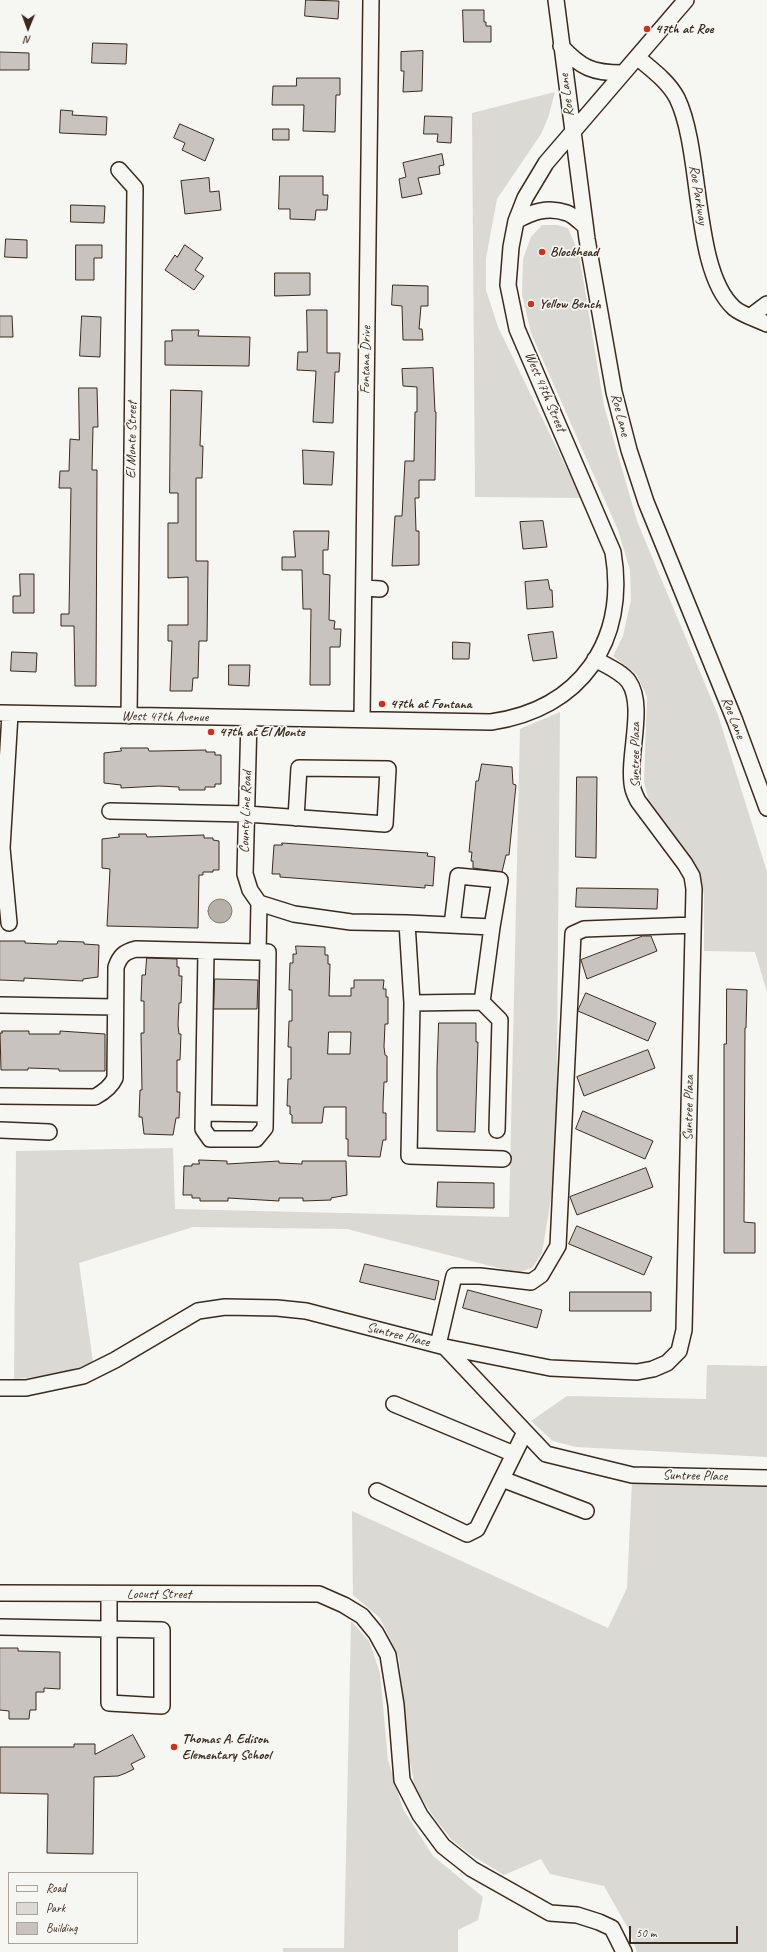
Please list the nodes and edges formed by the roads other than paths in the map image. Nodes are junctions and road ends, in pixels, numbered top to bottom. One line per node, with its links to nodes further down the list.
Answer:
1 (371, 0): 14 (street, Fontana Drive)
2 (556, 0): 4 (street, Roe Lane)
3 (686, 0): 5 (street, West 47th Street)
4 (561, 46): 6 (street); 7 (street, Roe Lane)
5 (636, 57): 6 (street, West 47th Street); 12 (street, Roe Parkway)
6 (622, 73): 7 (street, West 47th Street)
7 (572, 131): 9 (street, West 47th Street); 10 (street, Roe Lane)
8 (119, 170): 18 (street, El Monte Street)
9 (516, 221): 10 (street); 16 (street, West 47th Street)
10 (585, 226): 21 (street, Roe Lane)
11 (767, 304): 12 (street)
12 (751, 316): 13 (street, Roe Parkway)
13 (767, 324)
14 (364, 588): 15 (street); 20 (street, Fontana Drive)
15 (380, 589)
16 (596, 659): 20 (street, West 47th Avenue); 29 (street, Suntree Plaza)
17 (5, 714): 18 (street, West 47th Avenue); 26 (street)
18 (129, 716): 19 (street, West 47th Avenue)
19 (249, 718): 20 (street, West 47th Avenue); 23 (street, County Line Road)
20 (362, 719)
21 (767, 808)
22 (110, 811): 23 (street)
23 (247, 814): 24 (street); 25 (street, County Line Road)
24 (296, 818): 24 (street)
25 (259, 903): 27 (street); 32 (street)
26 (9, 923)
27 (407, 923): 28 (street); 34 (street)
28 (452, 925): 30 (street); 30 (street)
29 (693, 925): 44 (street); 44 (street, Suntree Plaza)
30 (492, 927): 33 (street)
31 (206, 951): 32 (street); 36 (street); 38 (street)
32 (258, 952): 39 (street)
33 (482, 1002): 34 (street); 41 (street)
34 (412, 1003): 43 (street)
35 (0, 1005): 36 (street)
36 (115, 1007): 37 (street)
37 (0, 1096)
38 (204, 1113): 39 (street); 39 (street)
39 (265, 1114)
40 (0, 1130): 42 (street)
41 (497, 1130)
42 (49, 1132)
43 (503, 1158)
44 (442, 1346): 45 (street, Suntree Place); 47 (street, Suntree Place)
45 (0, 1388)
46 (394, 1404): 48 (street)
47 (525, 1432): 48 (street); 49 (street, Suntree Place)
48 (514, 1454): 50 (street)
49 (767, 1478)
50 (502, 1479): 51 (street); 52 (street)
51 (377, 1491)
52 (586, 1511)
53 (0, 1593): 54 (street, Locust Street)
54 (109, 1594): 56 (street); 57 (street, Locust Street)
55 (0, 1627): 56 (street)
56 (110, 1628): 56 (street)
57 (624, 1952)

